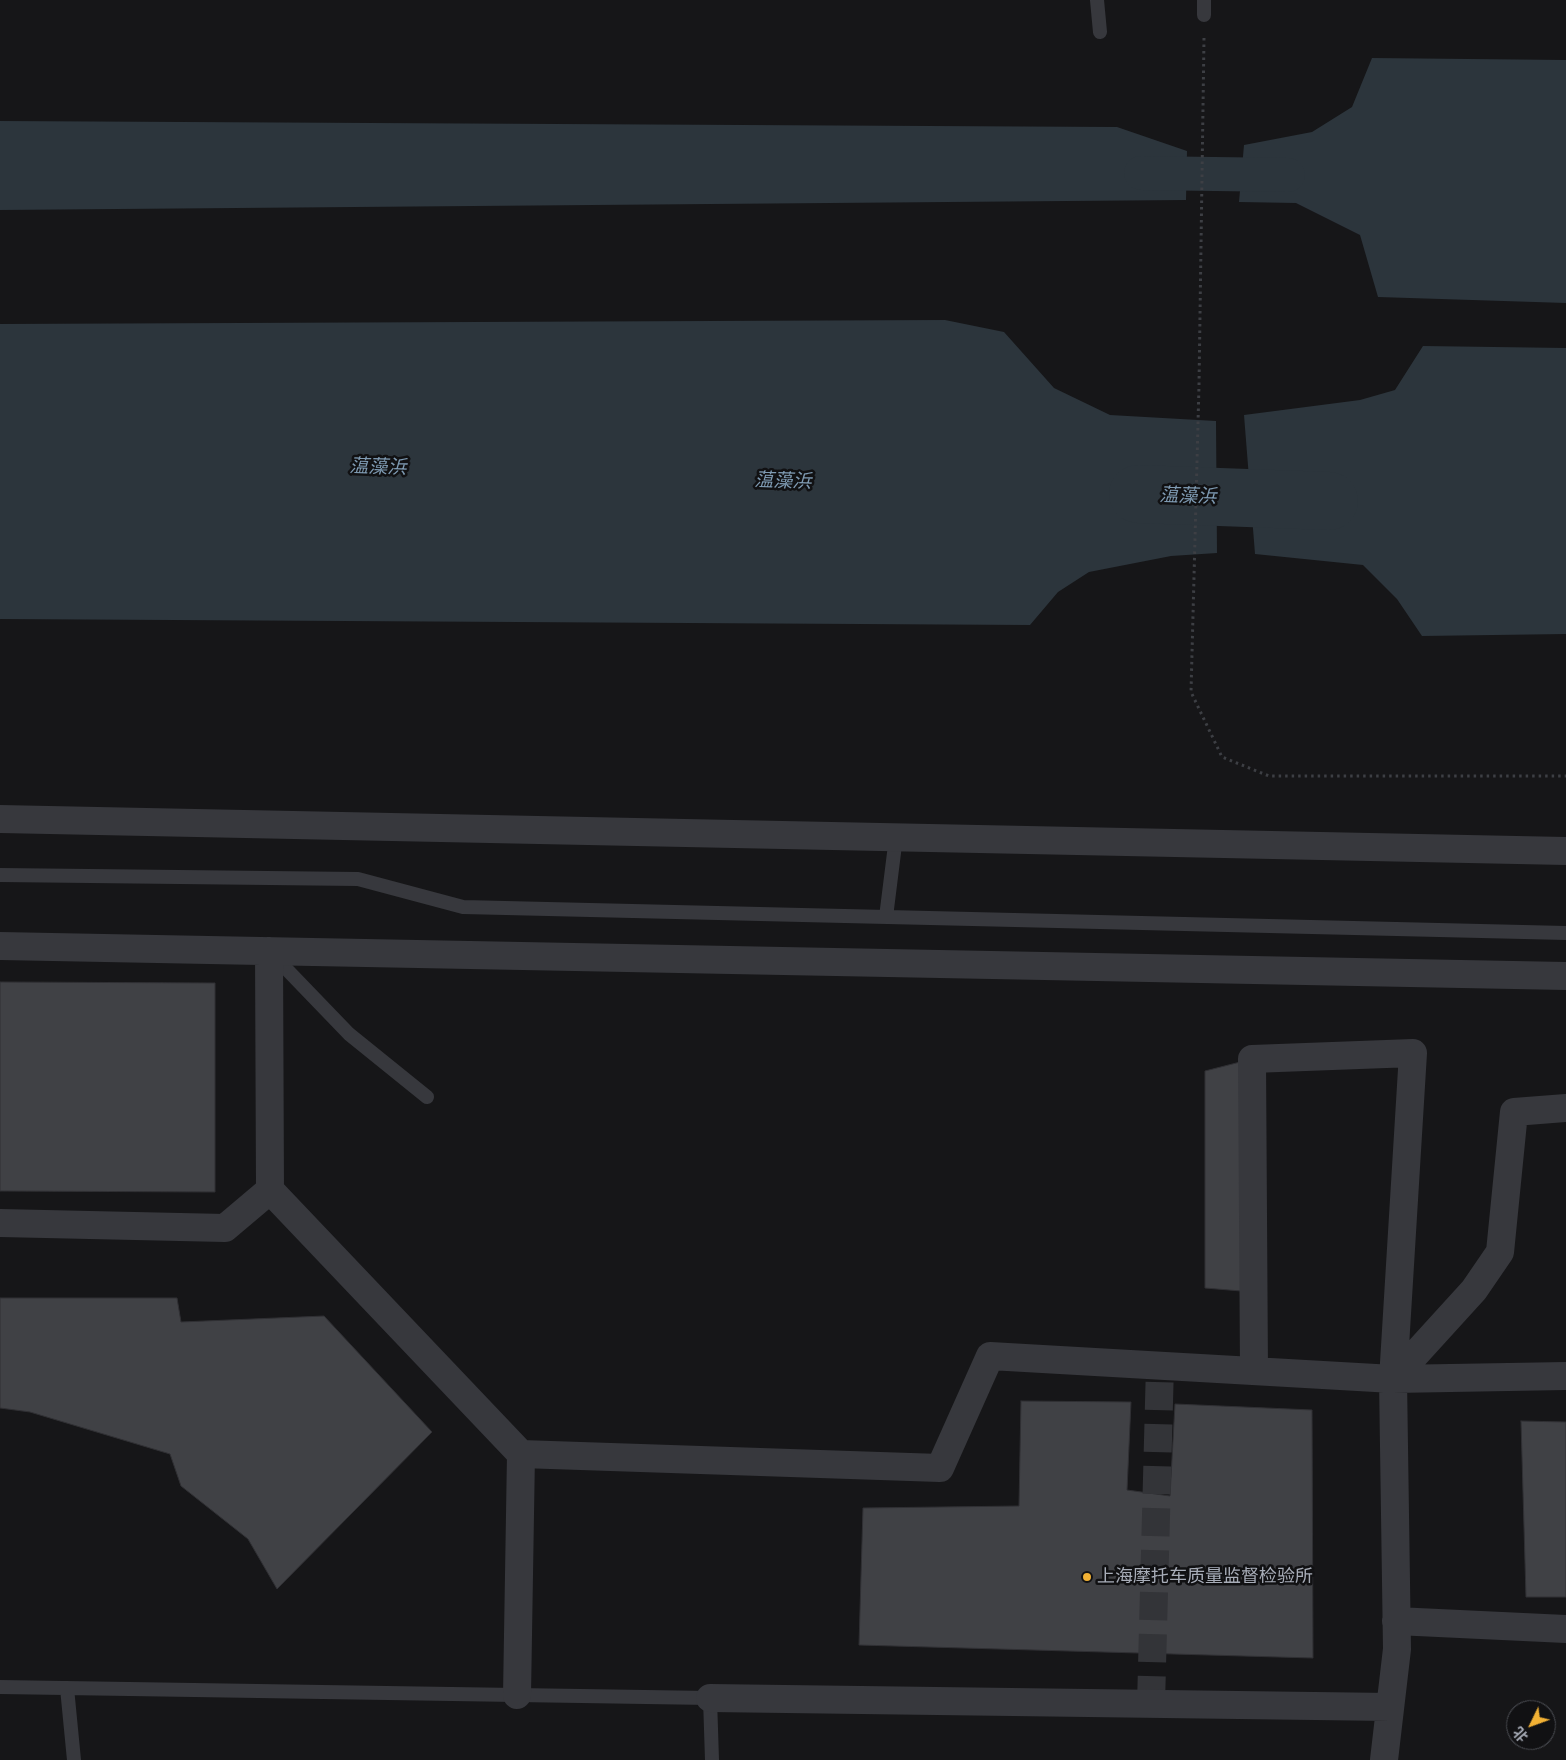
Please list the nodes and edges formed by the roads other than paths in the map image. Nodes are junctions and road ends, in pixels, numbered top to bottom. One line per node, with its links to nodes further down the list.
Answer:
1 (1097, 0): 4 (lane)
2 (1204, 0): 3 (lane)
3 (1204, 15)
4 (1100, 32)
5 (0, 818): 6 (street)
6 (896, 837): 7 (street); 9 (lane)
7 (1566, 851)
8 (0, 875): 9 (lane)
9 (886, 917): 10 (lane)
10 (1566, 933)
11 (0, 946): 12 (street)
12 (269, 951): 13 (street); 14 (lane); 16 (street)
13 (1566, 976)
14 (427, 1097)
15 (1566, 1108): 20 (street)
16 (270, 1190): 17 (street); 21 (street)
17 (0, 1224)
18 (1254, 1371): 20 (street); 20 (street); 21 (street)
19 (1566, 1376): 20 (street)
20 (1393, 1379): 22 (street)
21 (520, 1454): 26 (street)
22 (1396, 1622): 23 (street); 28 (street)
23 (1566, 1629)
24 (0, 1687): 25 (lane)
25 (67, 1688): 26 (lane); 29 (lane)
26 (518, 1695): 27 (lane)
27 (710, 1698): 28 (street); 30 (lane)
28 (1390, 1707): 31 (street)
29 (74, 1760)
30 (712, 1760)
31 (1384, 1760)

